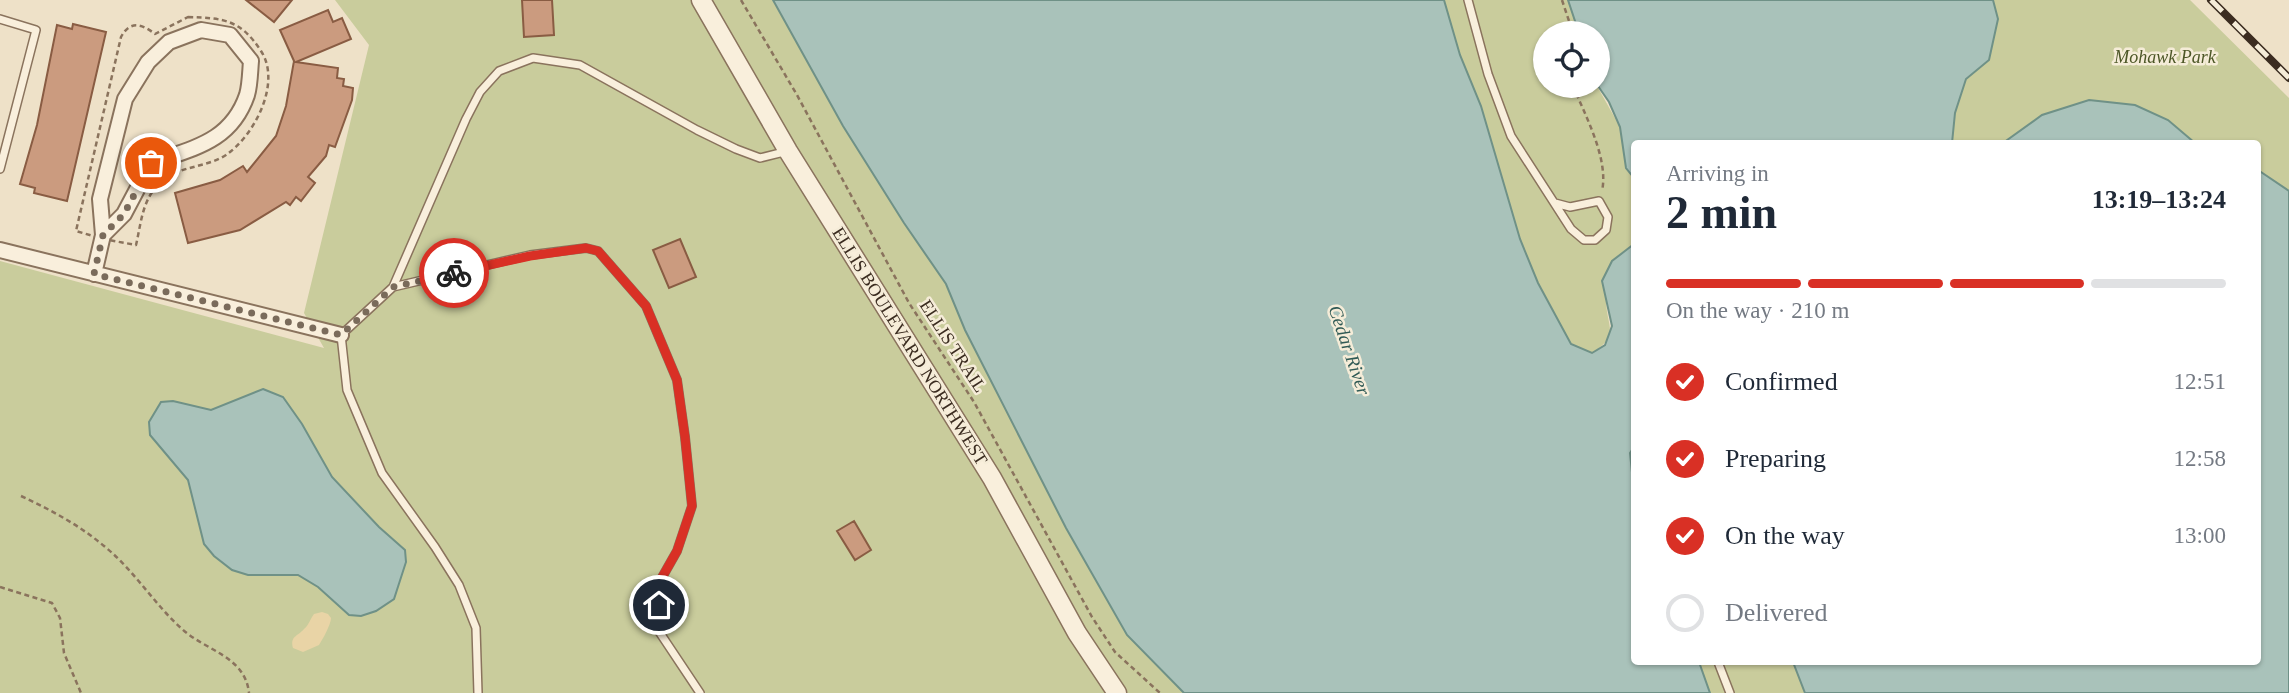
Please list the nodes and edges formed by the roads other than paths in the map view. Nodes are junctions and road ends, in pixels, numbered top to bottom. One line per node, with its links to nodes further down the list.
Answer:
1 (701, 0): 4 (street, ELLIS BOULEVARD NORTHWEST)
2 (1468, 0): 6 (lane)
3 (0, 19): 5 (lane)
4 (789, 150): 10 (lane); 15 (street, ELLIS BOULEVARD NORTHWEST)
5 (0, 169)
6 (1555, 203): 6 (lane)
7 (103, 237): 7 (street); 9 (street)
8 (0, 250): 9 (street)
9 (94, 274): 11 (street)
10 (393, 287): 11 (lane); 14 (lane)
11 (341, 335): 13 (lane)
12 (1719, 665): 16 (lane)
13 (478, 693)
14 (700, 693)
15 (1118, 693)
16 (1730, 693)

